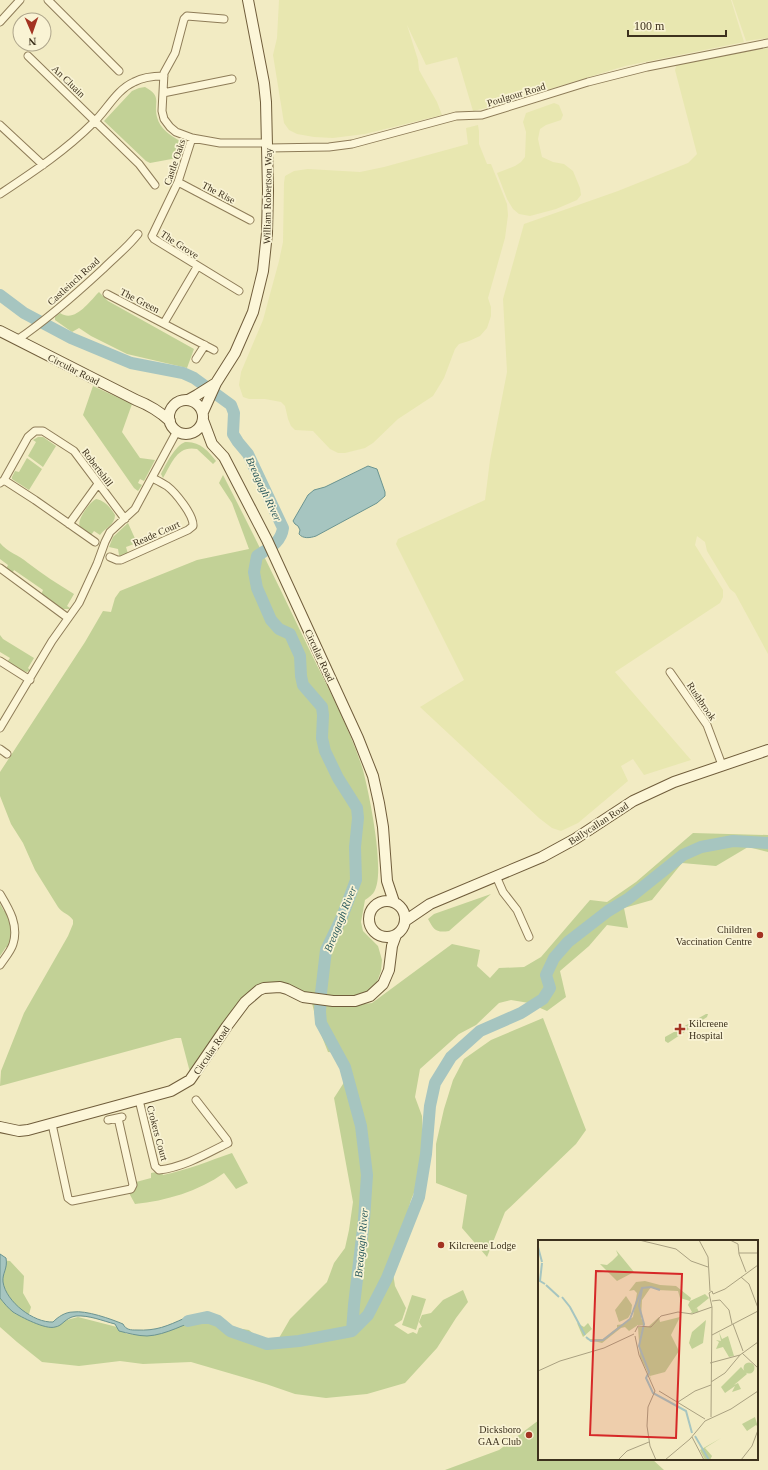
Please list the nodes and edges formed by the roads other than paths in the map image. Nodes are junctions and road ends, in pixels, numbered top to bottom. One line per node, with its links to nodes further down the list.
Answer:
1 (20, 0): 5 (street)
2 (48, 0): 8 (street)
3 (248, 0): 15 (main road, William Robertson Way)
4 (224, 19): 9 (street)
5 (0, 22)
6 (768, 43): 15 (street, Poulgour Road)
7 (28, 56): 12 (street, An Cluain)
8 (119, 71)
9 (164, 76): 11 (street); 12 (street)
10 (232, 79): 11 (street)
11 (163, 93): 14 (street)
12 (95, 121): 16 (street); 18 (street, An Cluain)
13 (0, 125): 16 (street)
14 (192, 138): 15 (street, Castle Oaks); 17 (street, Castle Oaks)
15 (268, 145): 33 (main road, William Robertson Way)
16 (44, 165): 19 (street)
17 (178, 182): 20 (street, The Rise); 22 (street, Castle Oaks)
18 (155, 185)
19 (0, 194)
20 (250, 220)
21 (138, 234): 29 (street, Castleinch Road)
22 (152, 238): 23 (street, The Grove)
23 (198, 267): 24 (street, The Grove); 26 (street, The Grove)
24 (239, 291)
25 (107, 294): 27 (street, The Green)
26 (177, 302): 27 (street, The Green)
27 (164, 323): 30 (street, The Green)
28 (0, 331): 29 (main road, Circular Road)
29 (18, 340): 36 (main road, Circular Road)
30 (204, 345): 31 (street, The Green); 32 (street)
31 (214, 350)
32 (196, 359)
33 (214, 385): 34 (main road); 37 (main road, William Robertson Way)
34 (188, 400): 35 (main road); 37 (main road)
35 (176, 403): 36 (main road, Circular Road); 38 (main road)
36 (149, 405): 38 (main road, Circular Road)
37 (204, 412): 40 (main road); 41 (main road, Circular Road)
38 (170, 421): 39 (main road)
39 (177, 431): 40 (main road); 42 (street)
40 (189, 434): 41 (main road, Circular Road)
41 (212, 444): 60 (main road, Circular Road)
42 (152, 478): 45 (street); 48 (street, Reade Court)
43 (2, 482): 44 (street, Robertshill); 46 (street, Robertshill)
44 (98, 484): 45 (street, Robertshill); 46 (street)
45 (125, 519): 50 (street)
46 (69, 524): 47 (street, Robertshill)
47 (96, 542)
48 (110, 557)
49 (0, 568): 50 (street)
50 (68, 618): 53 (street)
51 (0, 661): 53 (street)
52 (670, 672): 58 (street, Rushbrook)
53 (30, 680): 54 (street)
54 (0, 728)
55 (0, 750): 57 (street)
56 (768, 750): 58 (main road, Ballycallan Road)
57 (7, 754)
58 (722, 765): 59 (main road, Ballycallan Road)
59 (496, 876): 64 (main road, Ballycallan Road); 69 (street)
60 (387, 881): 62 (main road, Circular Road); 63 (main road, Circular Road)
61 (0, 894): 70 (street)
62 (394, 902): 63 (main road); 65 (main road)
63 (377, 904): 67 (main road, Circular Road)
64 (430, 904): 65 (main road, Ballycallan Road); 66 (main road, Ballycallan Road)
65 (403, 909): 66 (main road)
66 (406, 921): 68 (main road, Circular Road)
67 (378, 934): 68 (main road); 71 (main road, Circular Road)
68 (396, 935): 71 (main road, Circular Road)
69 (529, 937)
70 (0, 965)
71 (389, 970): 72 (main road, Circular Road)
72 (140, 1100): 73 (street, Crokers Court); 75 (main road, Circular Road)
73 (196, 1100)
74 (108, 1120): 75 (street)
75 (52, 1124): 76 (main road, Circular Road)
76 (0, 1126)

